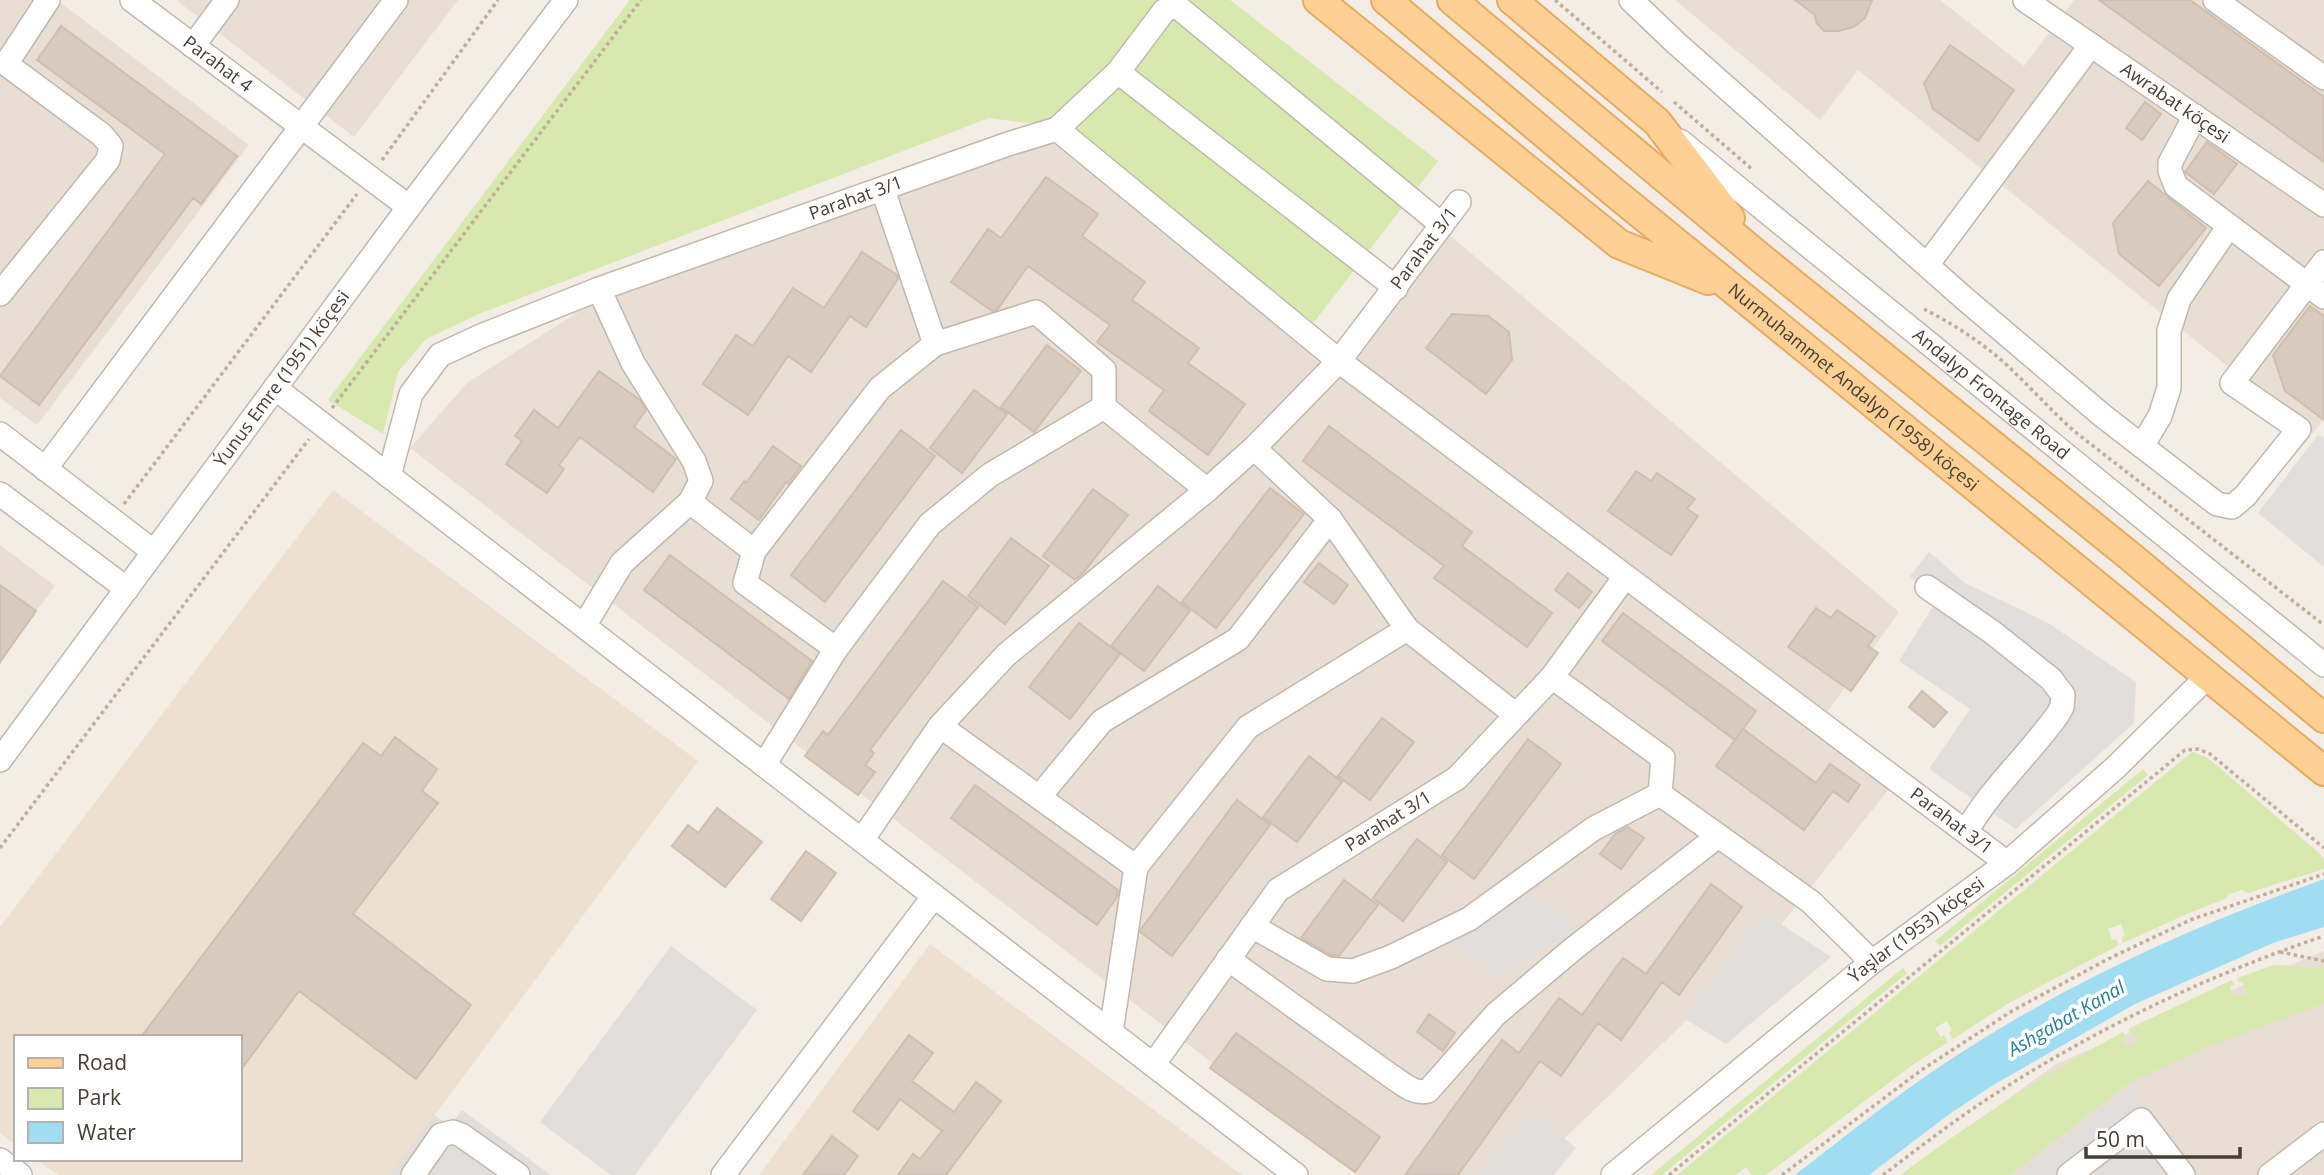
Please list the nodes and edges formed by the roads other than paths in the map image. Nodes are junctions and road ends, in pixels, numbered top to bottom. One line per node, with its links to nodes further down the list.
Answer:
1 (48, 0): 15 (street)
2 (132, 0): 14 (street, Parahat 4)
3 (227, 0): 14 (street)
4 (396, 0): 20 (street)
5 (566, 0): 25 (street, Ýunus Emre (1951) köçesi)
6 (1318, 0): 35 (main road)
7 (1386, 0): 35 (main road, Nurmuhammet Andalyp (1958) köçesi)
8 (1452, 0): 28 (main road)
9 (1512, 0): 19 (main road)
10 (1631, 0): 30 (street)
11 (2215, 0): 17 (street)
12 (2036, 3): 13 (street, Awrabat köçesi)
13 (2091, 45): 18 (street, Awrabat köçesi); 30 (street)
14 (193, 46): 20 (street, Parahat 4)
15 (3, 68): 31 (street)
16 (1118, 72): 21 (street); 26 (street); 32 (street)
17 (2324, 78)
18 (2195, 116): 24 (street, Awrabat köçesi); 27 (street)
19 (1657, 122): 28 (main road); 49 (street, Andalyp Frontage Road)
20 (302, 127): 25 (street, Parahat 4); 44 (street)
21 (1057, 129): 22 (street, Parahat 3/1); 38 (street, Parahat 3/1)
22 (883, 190): 33 (street, Parahat 3/1); 37 (street)
23 (1459, 202): 26 (street, Parahat 3/1)
24 (2324, 205)
25 (410, 207): 39 (street, Ýunus Emre (1951) köçesi)
26 (1442, 225): 32 (street, Parahat 3/1)
27 (2229, 226): 34 (street); 42 (street)
28 (1762, 260): 51 (main road)
29 (2324, 262): 34 (street)
30 (1927, 265): 42 (street)
31 (8, 268): 36 (street)
32 (1396, 288): 38 (street, Parahat 3/1)
33 (599, 289): 45 (street, Parahat 3/1); 48 (street)
34 (2315, 290): 42 (street)
35 (1737, 292): 61 (main road, Nurmuhammet Andalyp (1958) köçesi)
36 (0, 294)
37 (935, 344): 40 (street); 52 (street)
38 (1339, 361): 43 (street, Parahat 3/1); 54 (street, Parahat 3/1)
39 (275, 388): 45 (street); 53 (street, Ýunus Emre (1951) köçesi)
40 (1104, 407): 46 (street); 59 (street)
41 (0, 434): 44 (street)
42 (2142, 446)
43 (1254, 448): 46 (street, Parahat 3/1); 50 (street)
44 (45, 468): 53 (street)
45 (388, 475): 57 (street)
46 (1207, 490): 65 (street, Parahat 3/1)
47 (0, 494): 56 (street)
48 (690, 502): 52 (street); 57 (street)
49 (2142, 518): 51 (street); 60 (street, Andalyp Frontage Road)
50 (1330, 519): 58 (street); 70 (street)
51 (2117, 547): 64 (main road)
52 (754, 551): 59 (street)
53 (154, 552): 56 (street, Ýunus Emre (1951) köçesi)
54 (1625, 577): 62 (street, Parahat 3/1); 71 (street, Parahat 3/1)
55 (1927, 587): 71 (street)
56 (127, 589): 66 (street, Ýunus Emre (1951) köçesi)
57 (584, 626): 67 (street)
58 (1407, 629): 63 (street); 75 (street)
59 (836, 649): 67 (street)
60 (2324, 665)
61 (2209, 675): 68 (main road, Nurmuhammet Andalyp (1958) köçesi); 74 (street, Ýaşlar (1953) köçesi)
62 (1552, 677): 63 (street, Parahat 3/1); 69 (street)
63 (1516, 715): 77 (street, Parahat 3/1)
64 (2324, 718)
65 (940, 726): 70 (street); 73 (street, Parahat 3/1)
66 (0, 760)
67 (764, 765): 73 (street)
68 (2324, 771)
69 (1660, 794): 72 (street); 77 (street)
70 (1039, 797): 75 (street)
71 (1966, 832): 74 (street, Parahat 3/1)
72 (1718, 836): 78 (street); 79 (street)
73 (862, 840): 76 (street)
74 (2007, 863): 79 (street, Ýaşlar (1953) köçesi)
75 (1136, 867): 80 (street)
76 (934, 896): 80 (street); 87 (street)
77 (1252, 926): 78 (street, Parahat 3/1)
78 (1228, 959): 81 (street, Parahat 3/1)
79 (1872, 962): 89 (street, Ýaşlar (1953) köçesi)
80 (1111, 1032): 81 (street)
81 (1153, 1065): 88 (street)
82 (2324, 1134): 92 (street)
83 (0, 1160): 85 (street)
84 (417, 1173): 86 (street)
85 (20, 1175)
86 (518, 1175)
87 (723, 1175)
88 (1296, 1175)
89 (1614, 1175)
90 (2070, 1175): 91 (street)
91 (2183, 1175)
92 (2270, 1175)

